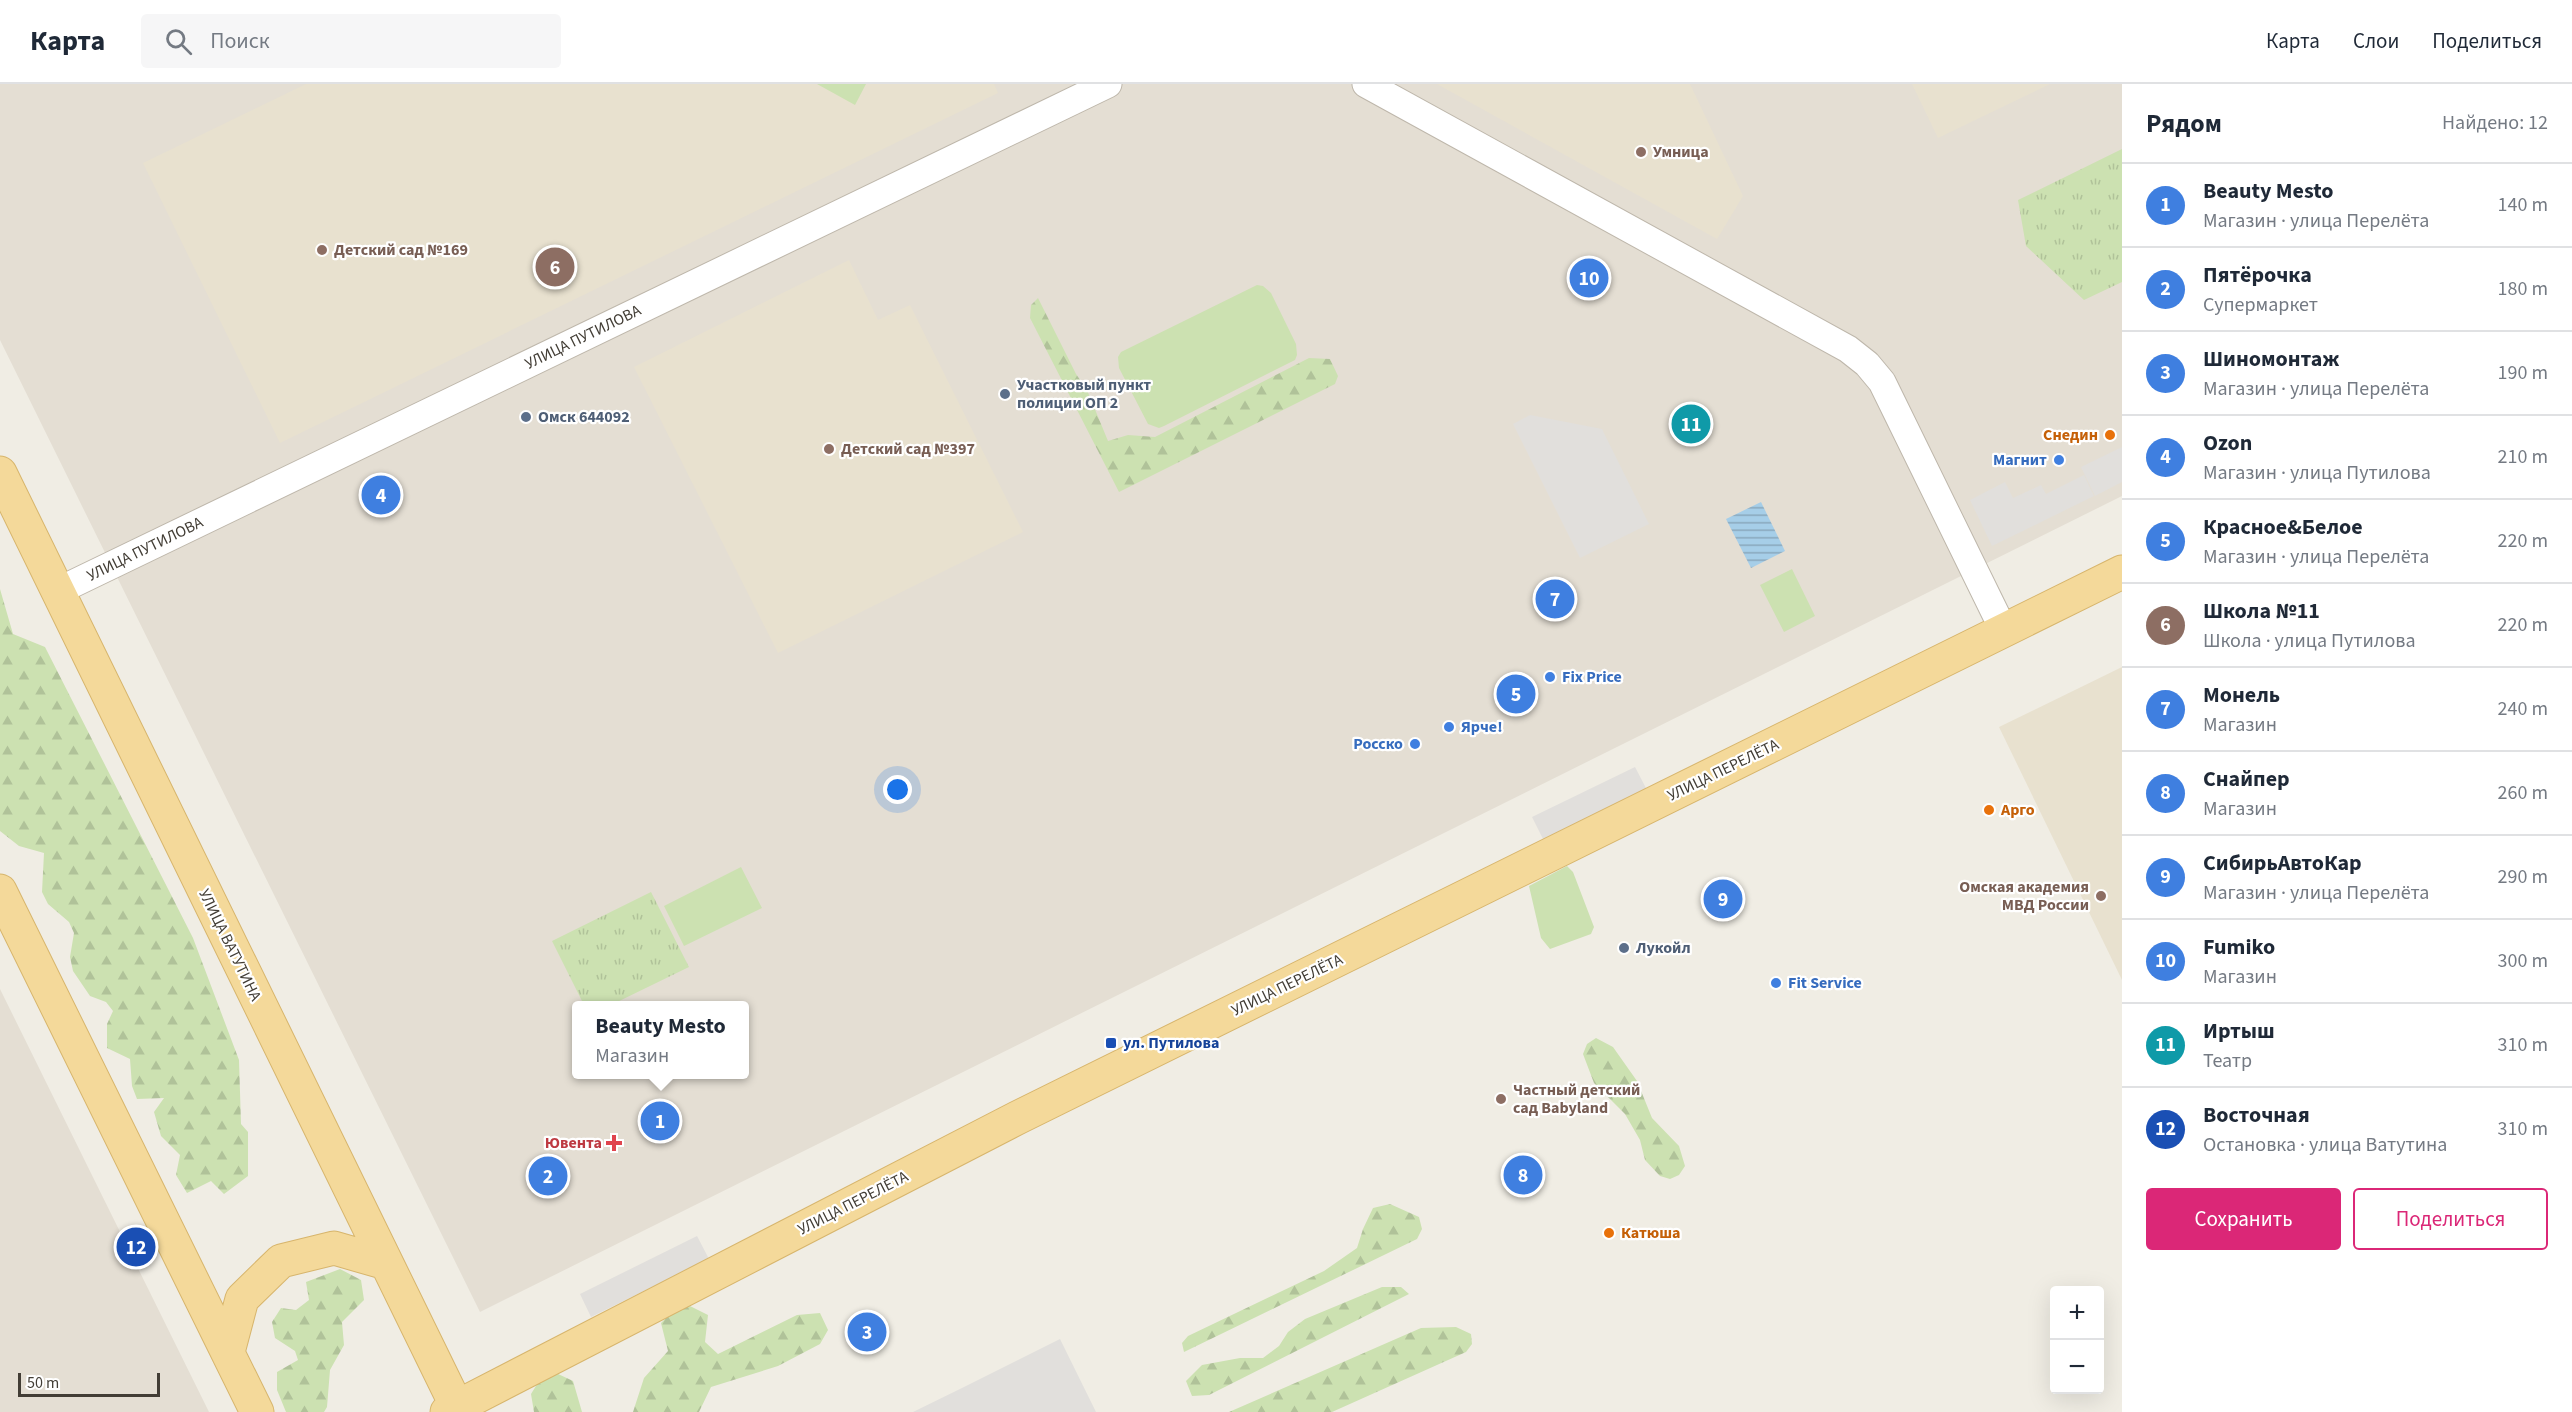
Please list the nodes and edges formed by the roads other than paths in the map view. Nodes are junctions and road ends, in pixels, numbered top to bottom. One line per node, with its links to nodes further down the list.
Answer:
1 (1108, 84): 5 (street, УЛИЦА ПУТИЛОВА)
2 (1366, 84): 6 (street)
3 (0, 473): 5 (main road, УЛИЦА ВАТУТИНА)
4 (2122, 572): 6 (main road, УЛИЦА ПЕРЕЛЁТА)
5 (58, 591): 8 (main road, УЛИЦА ВАТУТИНА)
6 (2004, 631): 10 (main road, УЛИЦА ПЕРЕЛЁТА)
7 (0, 891): 9 (main road)
8 (386, 1263): 9 (main road); 10 (main road, УЛИЦА ВАТУТИНА)
9 (228, 1352): 11 (main road)
10 (452, 1410)
11 (257, 1412)

